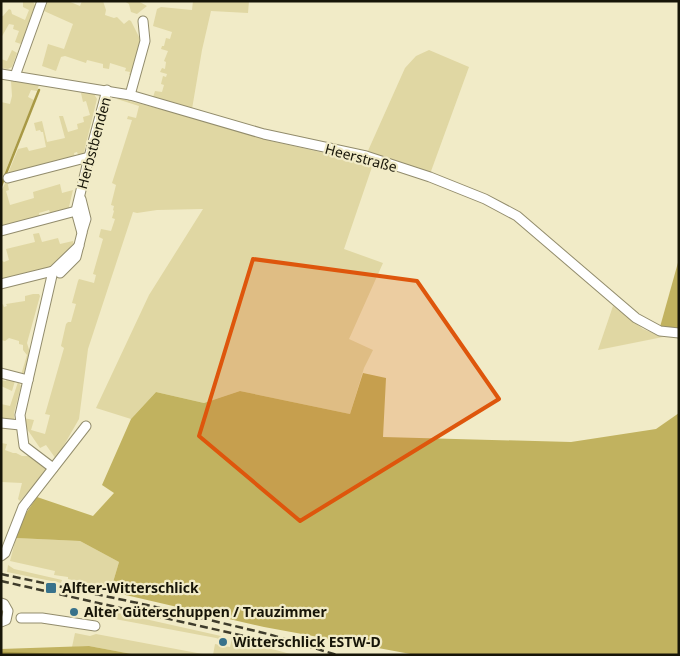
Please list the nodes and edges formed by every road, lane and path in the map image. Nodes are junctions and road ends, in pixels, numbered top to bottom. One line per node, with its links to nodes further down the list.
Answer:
1 (42, 1): 4 (street)
2 (143, 21): 6 (street)
3 (1, 74): 4 (street, Heerstraße)
4 (15, 76): 5 (street, Heerstraße)
5 (107, 90): 6 (street, Heerstraße); 7 (street, Herbstbenden)
6 (130, 95): 17 (street, Heerstraße)
7 (89, 157): 8 (street); 9 (street, Herbstbenden)
8 (8, 178)
9 (80, 196): 10 (street, Herbstbenden); 12 (street, Herbstbenden)
10 (76, 211): 11 (street); 12 (street, Herbstbenden)
11 (1, 231)
12 (82, 233): 13 (street, Herbstbenden)
13 (79, 246): 14 (street); 15 (street, Herbstbenden)
14 (53, 271): 15 (street); 16 (street)
15 (51, 281): 19 (street)
16 (1, 284)
17 (679, 333)
18 (1, 373): 19 (street)
19 (28, 380): 21 (street)
20 (1, 423): 21 (street)
21 (20, 424): 23 (street)
22 (86, 426): 23 (street)
23 (53, 468): 24 (street)
24 (1, 556)
25 (1, 603): 27 (street)
26 (22, 618): 28 (street)
27 (4, 621)
28 (95, 626)

